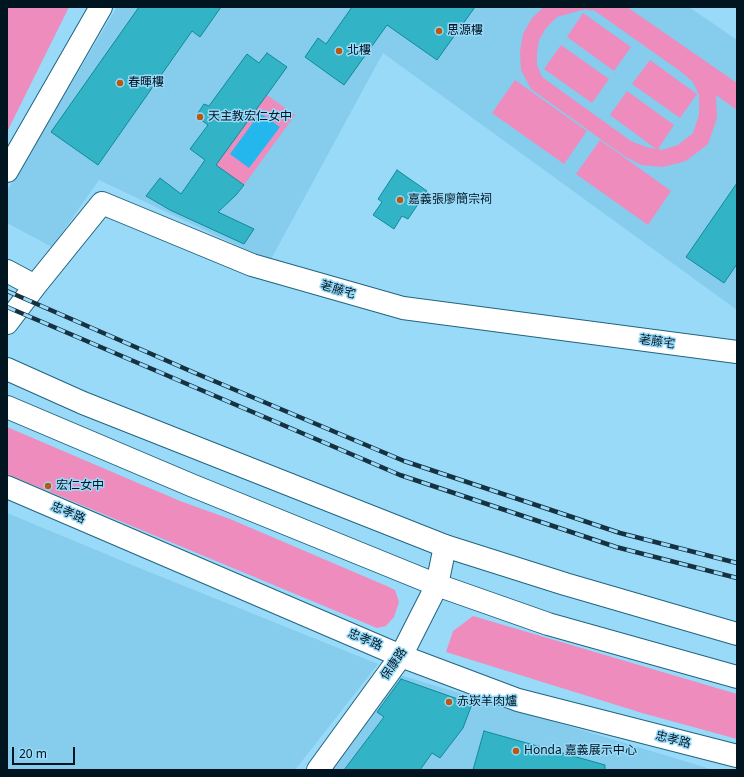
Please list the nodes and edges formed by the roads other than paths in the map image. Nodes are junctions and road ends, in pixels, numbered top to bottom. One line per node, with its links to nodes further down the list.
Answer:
1 (101, 7): 2 (main road)
2 (7, 171)
3 (7, 271): 4 (main road)
4 (35, 286): 5 (main road, 荖藤宅); 6 (main road, 荖藤宅)
5 (7, 323)
6 (737, 352)
7 (7, 369): 10 (main road)
8 (7, 408): 11 (main road)
9 (7, 487): 13 (main road, 忠孝路)
10 (445, 546): 11 (main road, 保康路); 12 (main road)
11 (437, 585): 13 (main road, 保康路); 14 (main road)
12 (737, 634)
13 (401, 656): 15 (main road, 忠孝路); 16 (main road, 保康路)
14 (737, 677)
15 (737, 756)
16 (318, 770)

